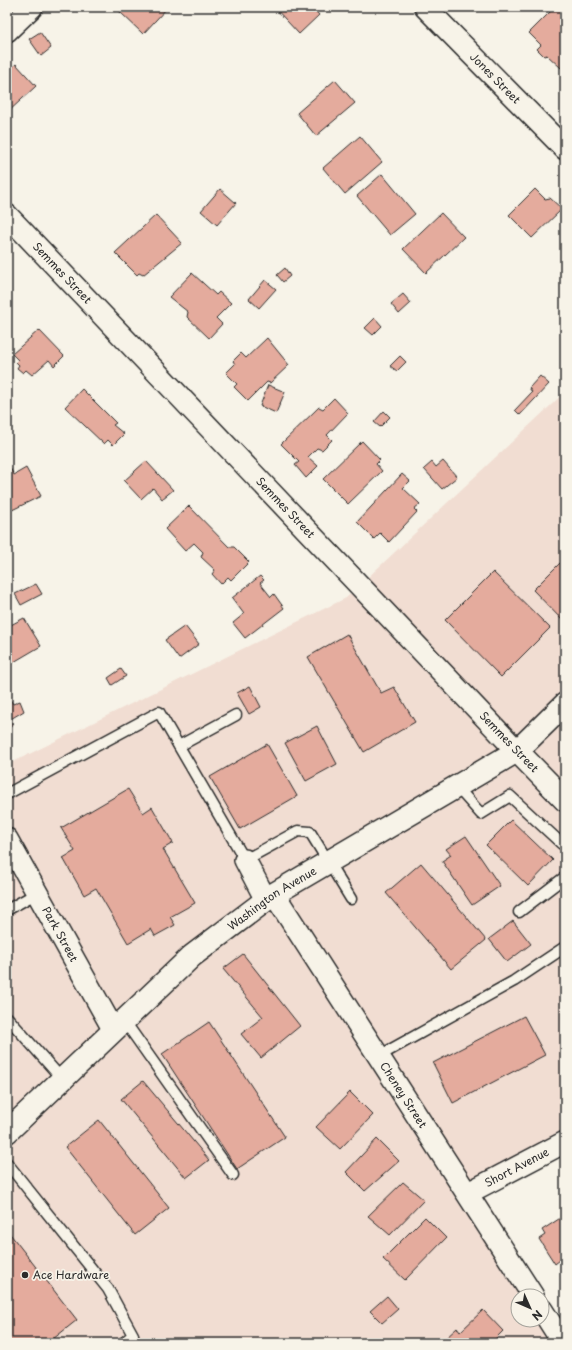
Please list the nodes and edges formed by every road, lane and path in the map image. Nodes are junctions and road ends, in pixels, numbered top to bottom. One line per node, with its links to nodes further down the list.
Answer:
1 (32, 7): 3 (street)
2 (425, 7): 4 (street, Jones Street)
3 (7, 31)
4 (565, 149)
5 (7, 215): 9 (street, Semmes Street)
6 (565, 704): 9 (street, Washington Avenue)
7 (236, 715): 8 (lane)
8 (179, 746): 11 (lane); 15 (lane)
9 (517, 751): 10 (street, Washington Avenue); 12 (street, Semmes Street)
10 (457, 787): 14 (lane); 16 (street, Washington Avenue)
11 (7, 794)
12 (565, 800)
13 (7, 838): 18 (street, Park Street)
14 (564, 845)
15 (245, 860): 16 (lane); 19 (street, Cheney Street)
16 (329, 861): 19 (street, Washington Avenue); 20 (lane)
17 (565, 877): 22 (lane)
18 (37, 892): 21 (lane); 25 (street, Park Street)
19 (270, 897): 25 (street, Washington Avenue); 26 (street, Cheney Street)
20 (351, 899)
21 (7, 910)
22 (519, 912)
23 (565, 947): 26 (lane)
24 (7, 1017): 27 (lane)
25 (118, 1024): 27 (street, Washington Avenue); 31 (lane)
26 (379, 1056): 32 (street, Cheney Street)
27 (62, 1079): 28 (street, Washington Avenue)
28 (7, 1132)
29 (565, 1142): 32 (street, Short Avenue)
30 (7, 1163): 35 (lane)
31 (233, 1175)
32 (468, 1193): 33 (street, Cheney Street)
33 (528, 1288)
34 (550, 1323): 36 (street)
35 (123, 1343)
36 (563, 1343)

